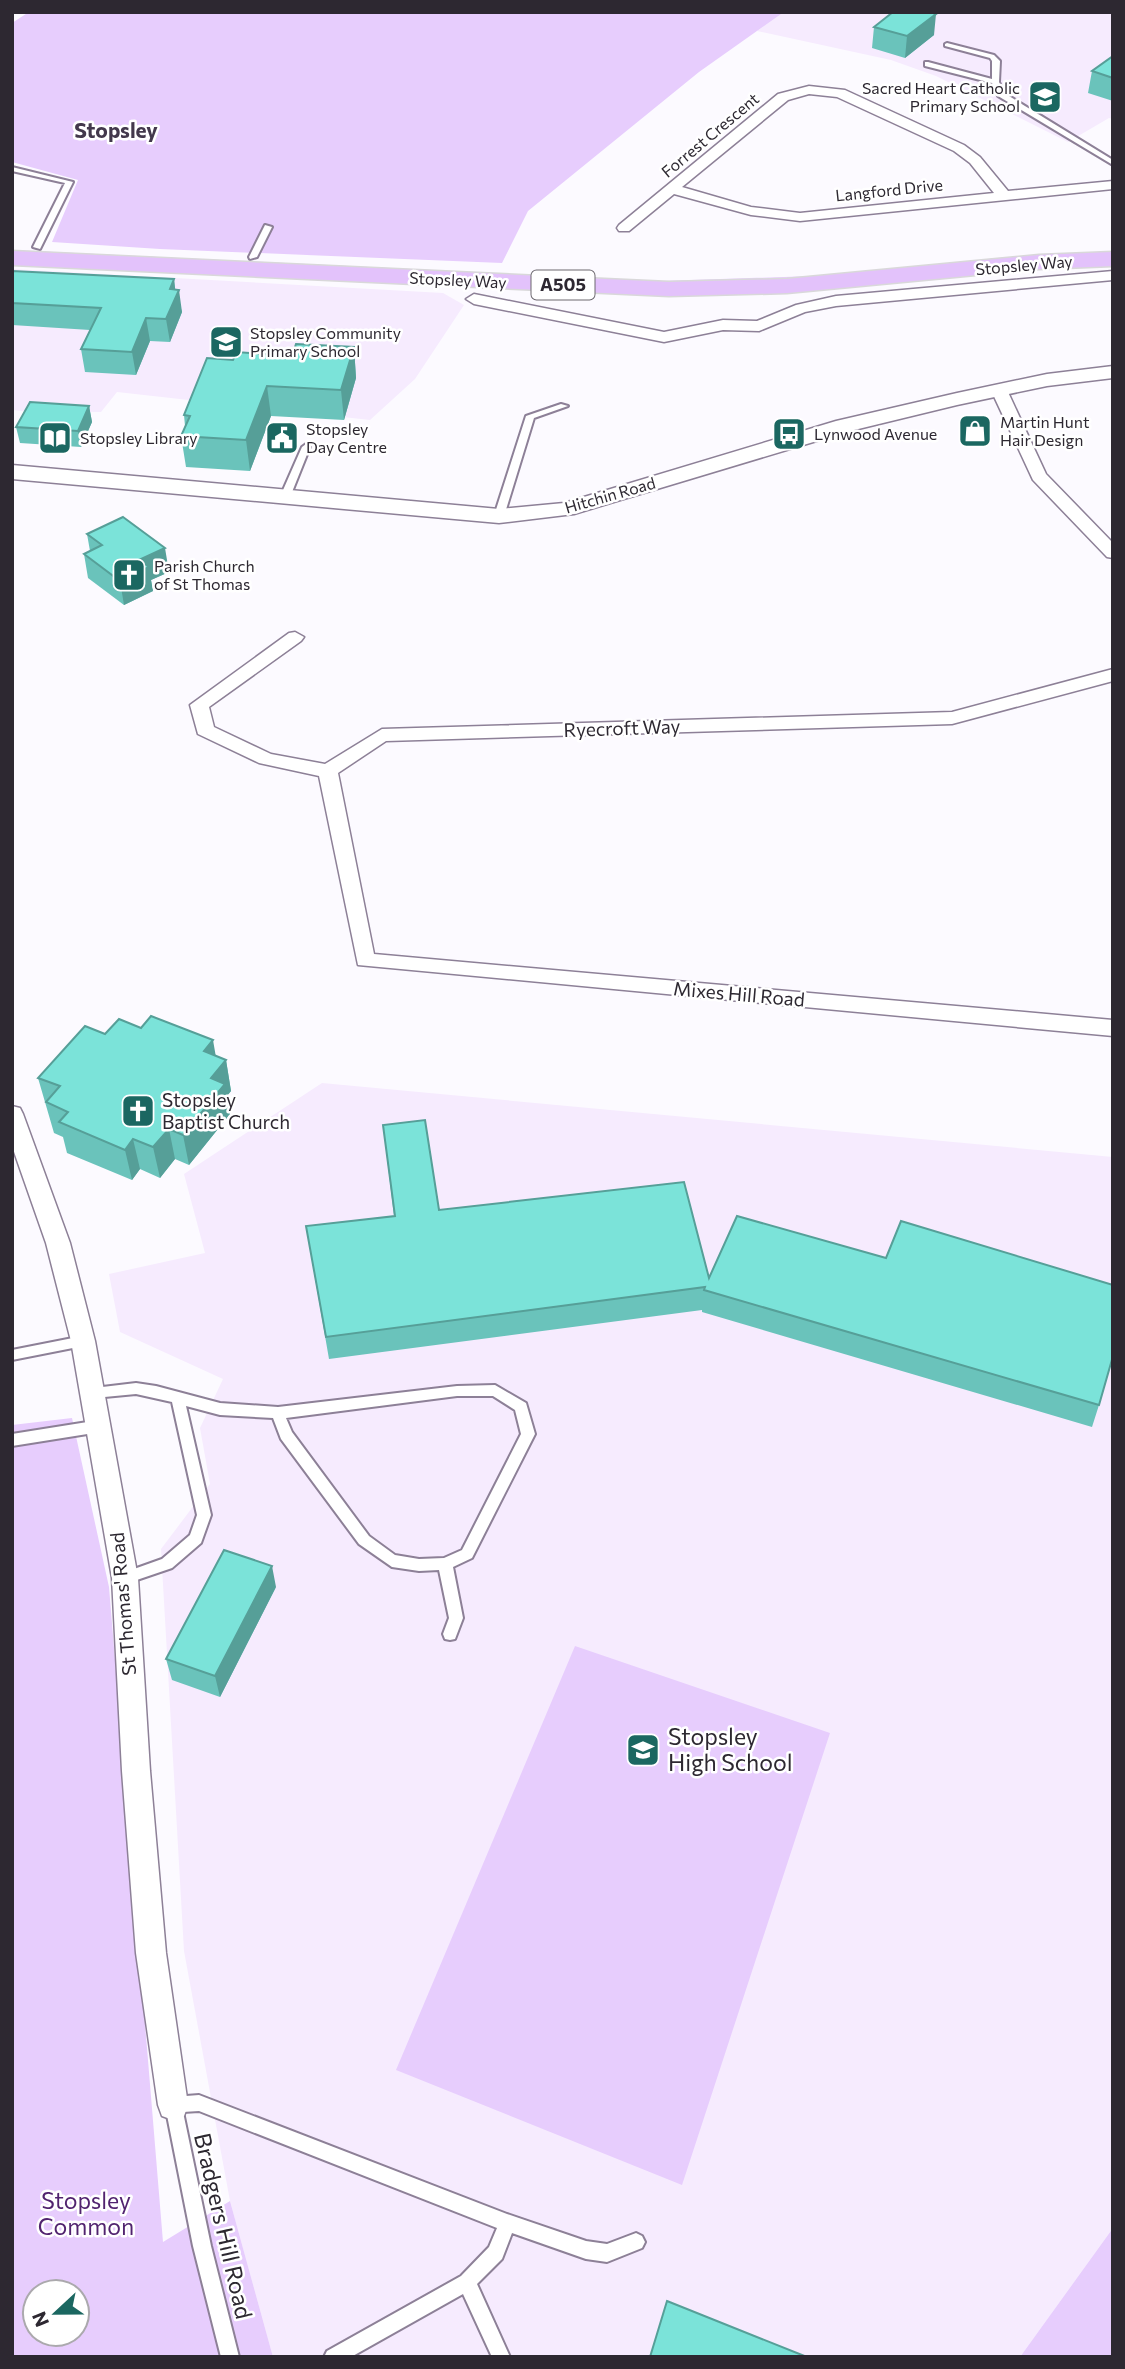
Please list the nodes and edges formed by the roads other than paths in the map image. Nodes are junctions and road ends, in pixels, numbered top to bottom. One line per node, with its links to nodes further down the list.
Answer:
1 (947, 45): 3 (lane)
2 (928, 64): 3 (lane)
3 (995, 82): 4 (lane)
4 (1113, 163)
5 (12, 169): 13 (lane)
6 (1113, 185): 8 (street, Langford Drive)
7 (672, 189): 8 (street, Langford Drive); 8 (street, Forrest Crescent); 10 (street, Forrest Crescent)
8 (1003, 195)
9 (268, 228): 14 (lane)
10 (624, 228)
11 (12, 246): 13 (main road, Stopsley Way / A505)
12 (1113, 246): 14 (main road, Stopsley Way / A505)
13 (37, 247): 14 (main road, Stopsley Way / A505)
14 (253, 257)
15 (12, 258): 16 (main road, Stopsley Way / A505)
16 (1113, 259)
17 (1113, 275): 18 (street, Stopsley Way)
18 (474, 299)
19 (1113, 372): 20 (street, Hitchin Road)
20 (999, 390): 25 (street, Hitchin Road); 26 (street)
21 (564, 406): 25 (lane)
22 (306, 447): 24 (lane)
23 (12, 472): 24 (street, Hitchin Road)
24 (285, 497): 25 (street, Hitchin Road)
25 (499, 516)
26 (1113, 552)
27 (295, 637): 29 (street)
28 (1113, 675): 29 (street, Ryecroft Way)
29 (328, 771): 30 (street, Mixes Hill Road)
30 (1113, 1028)
31 (12, 1114): 32 (street, St Thomas' Road)
32 (83, 1341): 33 (lane); 34 (street, St Thomas' Road)
33 (12, 1355)
34 (94, 1393): 35 (lane); 37 (street, St Thomas' Road)
35 (178, 1398): 36 (lane); 40 (lane)
36 (278, 1413): 39 (lane); 39 (lane)
37 (100, 1426): 38 (lane); 40 (street, St Thomas' Road)
38 (12, 1440)
39 (445, 1564): 41 (lane)
40 (125, 1578): 42 (street, St Thomas' Road)
41 (450, 1634)
42 (173, 2105): 43 (lane); 46 (lane, Bradgers Hill Road)
43 (507, 2223): 44 (lane); 45 (lane)
44 (636, 2242)
45 (467, 2282): 47 (lane); 48 (lane)
46 (230, 2357)
47 (333, 2357)
48 (501, 2357)

